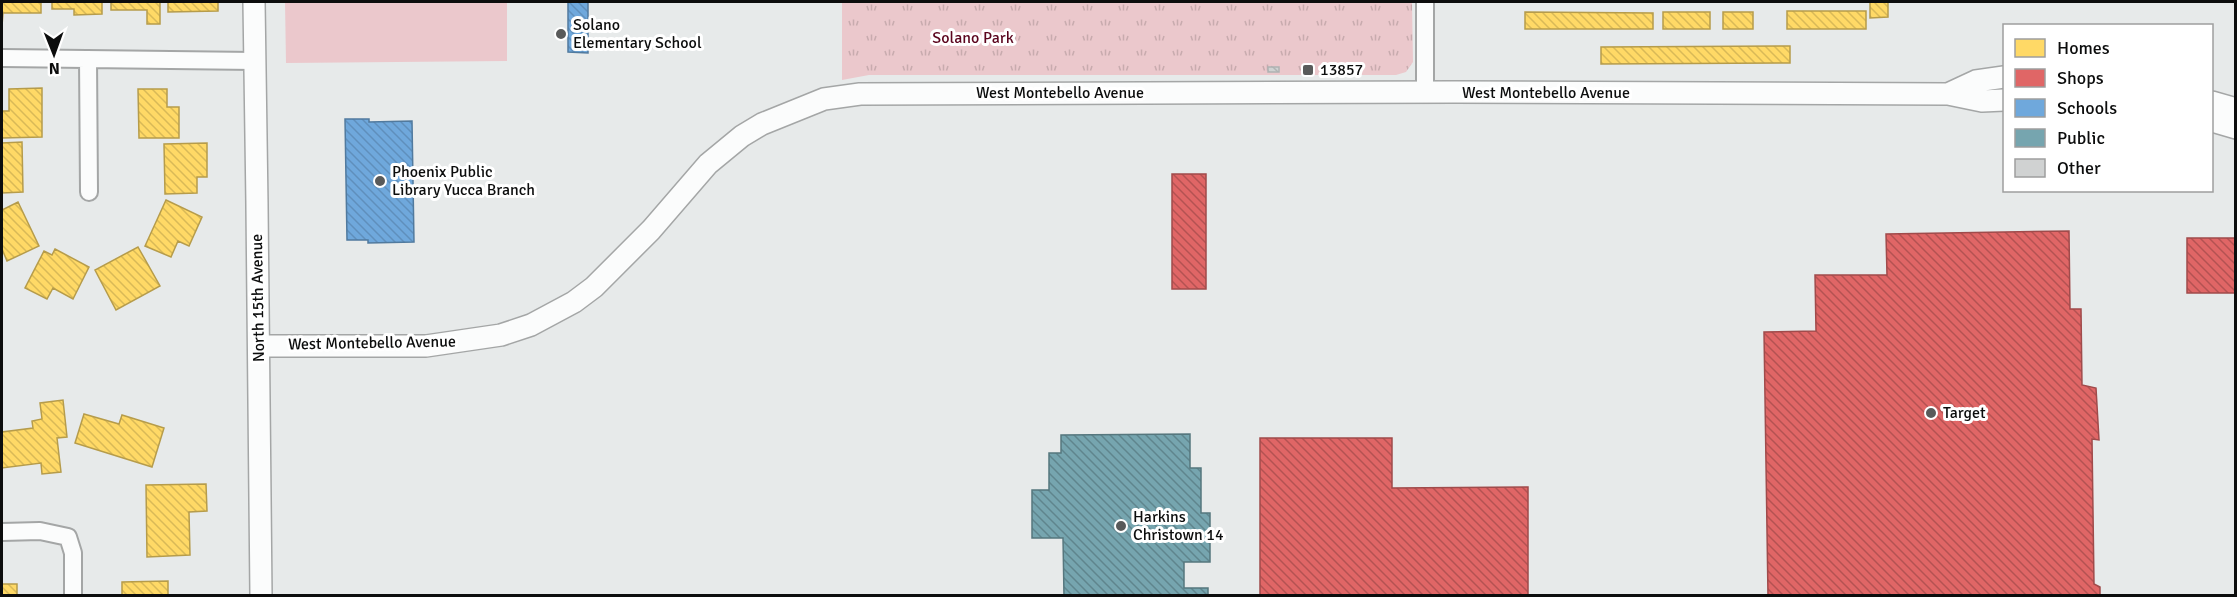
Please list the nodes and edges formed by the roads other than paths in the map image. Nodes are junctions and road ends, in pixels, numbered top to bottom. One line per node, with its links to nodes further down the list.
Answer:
1 (254, 2): 5 (street, North 15th Avenue)
2 (1425, 2): 7 (street)
3 (2, 58): 4 (street)
4 (88, 59): 5 (street); 14 (street)
5 (255, 61): 15 (street, North 15th Avenue)
6 (2003, 77): 8 (street, West Montebello Avenue)
7 (1425, 93): 8 (street, West Montebello Avenue); 15 (street, West Montebello Avenue)
8 (1947, 94): 9 (street, West Montebello Avenue)
9 (2003, 100)
10 (2213, 103): 11 (street)
11 (2235, 109)
12 (2213, 122): 13 (street)
13 (2235, 128)
14 (89, 192)
15 (259, 346): 18 (street, North 15th Avenue)
16 (2, 532): 17 (street)
17 (73, 596)
18 (261, 596)

